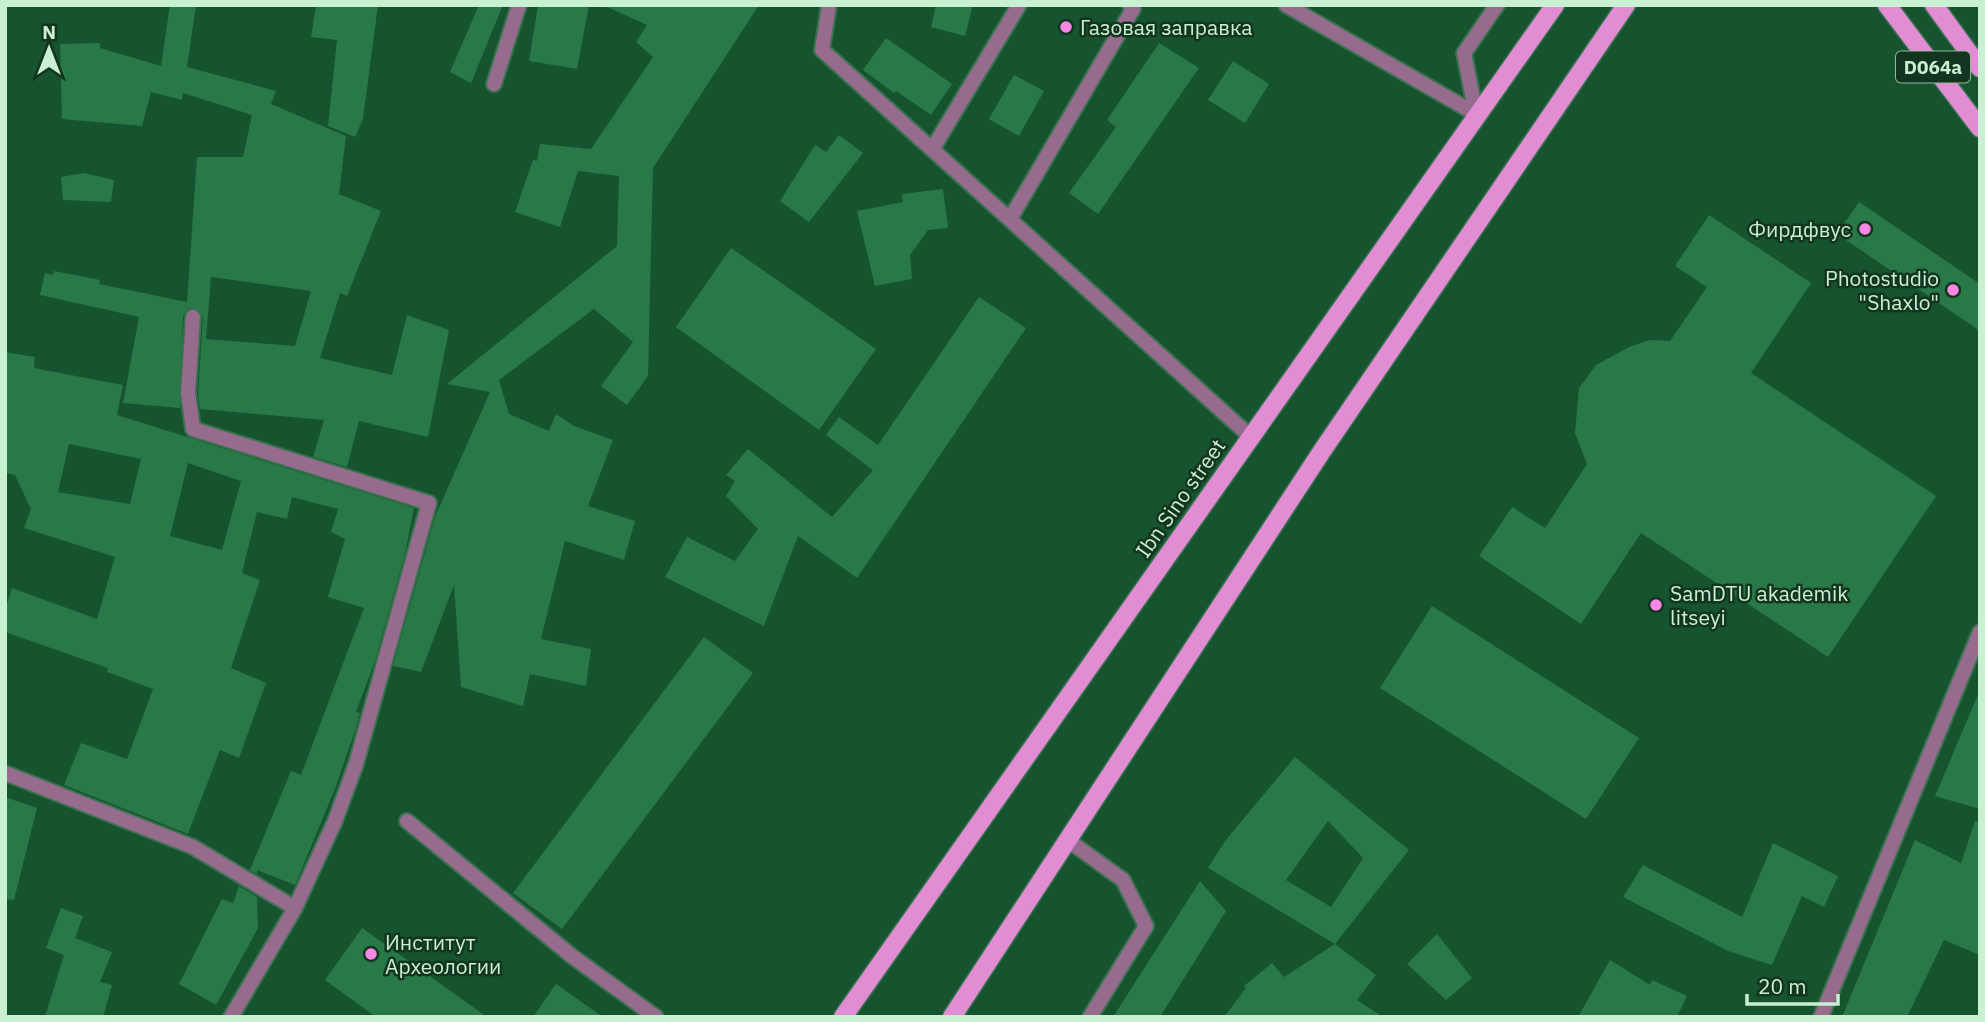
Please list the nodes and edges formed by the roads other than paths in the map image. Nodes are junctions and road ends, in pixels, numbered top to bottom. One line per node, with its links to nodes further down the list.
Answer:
1 (519, 5): 12 (street)
2 (829, 5): 15 (street)
3 (1019, 5): 15 (street)
4 (1130, 5): 16 (street)
5 (1286, 5): 13 (street)
6 (1497, 5): 13 (street)
7 (1555, 5): 13 (main road, Ibn Sino street)
8 (1626, 5): 22 (main road)
9 (1887, 5): 14 (main road, D064a)
10 (1934, 5): 11 (main road, D064a)
11 (1980, 68)
12 (494, 84)
13 (1476, 114): 18 (main road, Ibn Sino street)
14 (1980, 128)
15 (933, 148): 16 (street)
16 (1010, 219): 18 (street)
17 (193, 317): 23 (street)
18 (1251, 437): 26 (main road, Ibn Sino street)
19 (1980, 632): 29 (street)
20 (5, 773): 23 (street)
21 (407, 821): 25 (street)
22 (1069, 841): 27 (main road); 28 (street)
23 (295, 908): 24 (street)
24 (231, 1017)
25 (656, 1017)
26 (843, 1017)
27 (952, 1017)
28 (1090, 1017)
29 (1821, 1017)

